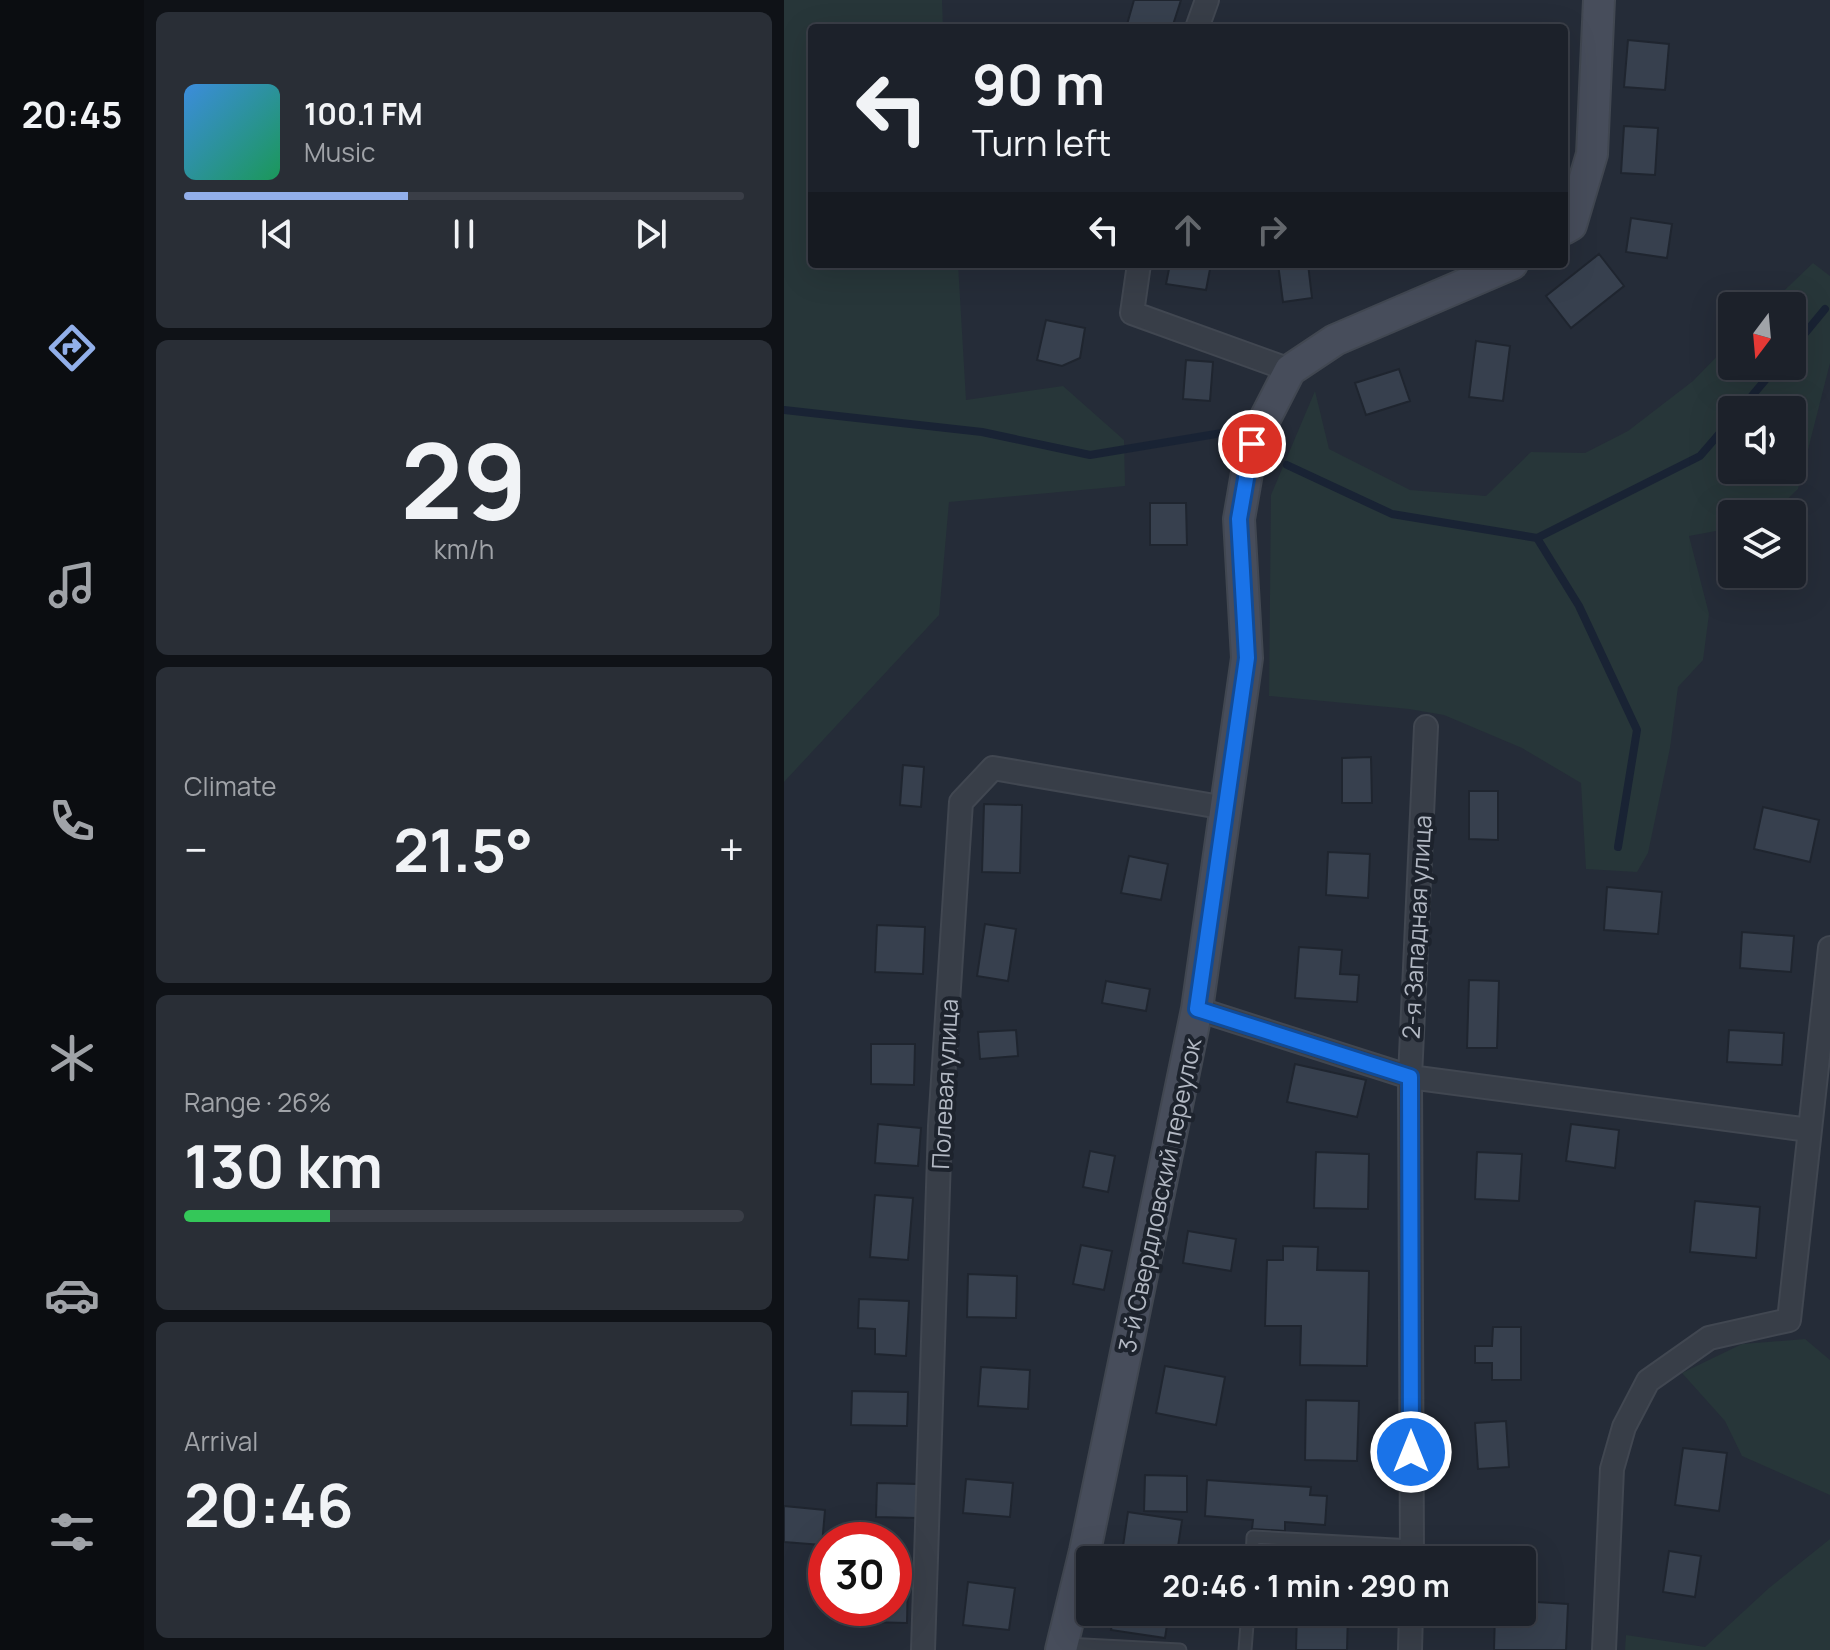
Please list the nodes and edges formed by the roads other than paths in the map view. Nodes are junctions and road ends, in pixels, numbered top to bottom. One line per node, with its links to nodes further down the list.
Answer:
1 (1207, 0): 3 (street)
2 (1599, 0): 4 (main road)
3 (1198, 24)
4 (1568, 227)
5 (1138, 268): 7 (street)
6 (1503, 268): 7 (main road, 3-й Свердловский переулок)
7 (1290, 370): 9 (main road, 3-й Свердловский переулок)
8 (1426, 727): 12 (street, 2-я Западная улица)
9 (1226, 808): 11 (main road, 3-й Свердловский переулок); 20 (street, Полевая улица)
10 (1830, 948): 13 (street)
11 (1197, 1009): 12 (street); 19 (main road, 3-й Свердловский переулок)
12 (1410, 1077): 13 (street); 16 (street, 2-я Западная улица)
13 (1809, 1130): 24 (street)
14 (1253, 1546): 15 (lane)
15 (1342, 1546)
16 (1412, 1546)
17 (1247, 1626): 22 (lane)
18 (1411, 1626): 23 (street)
19 (1062, 1647): 21 (lane)
20 (923, 1650)
21 (1180, 1650)
22 (1245, 1650)
23 (1410, 1650)
24 (1604, 1650)

